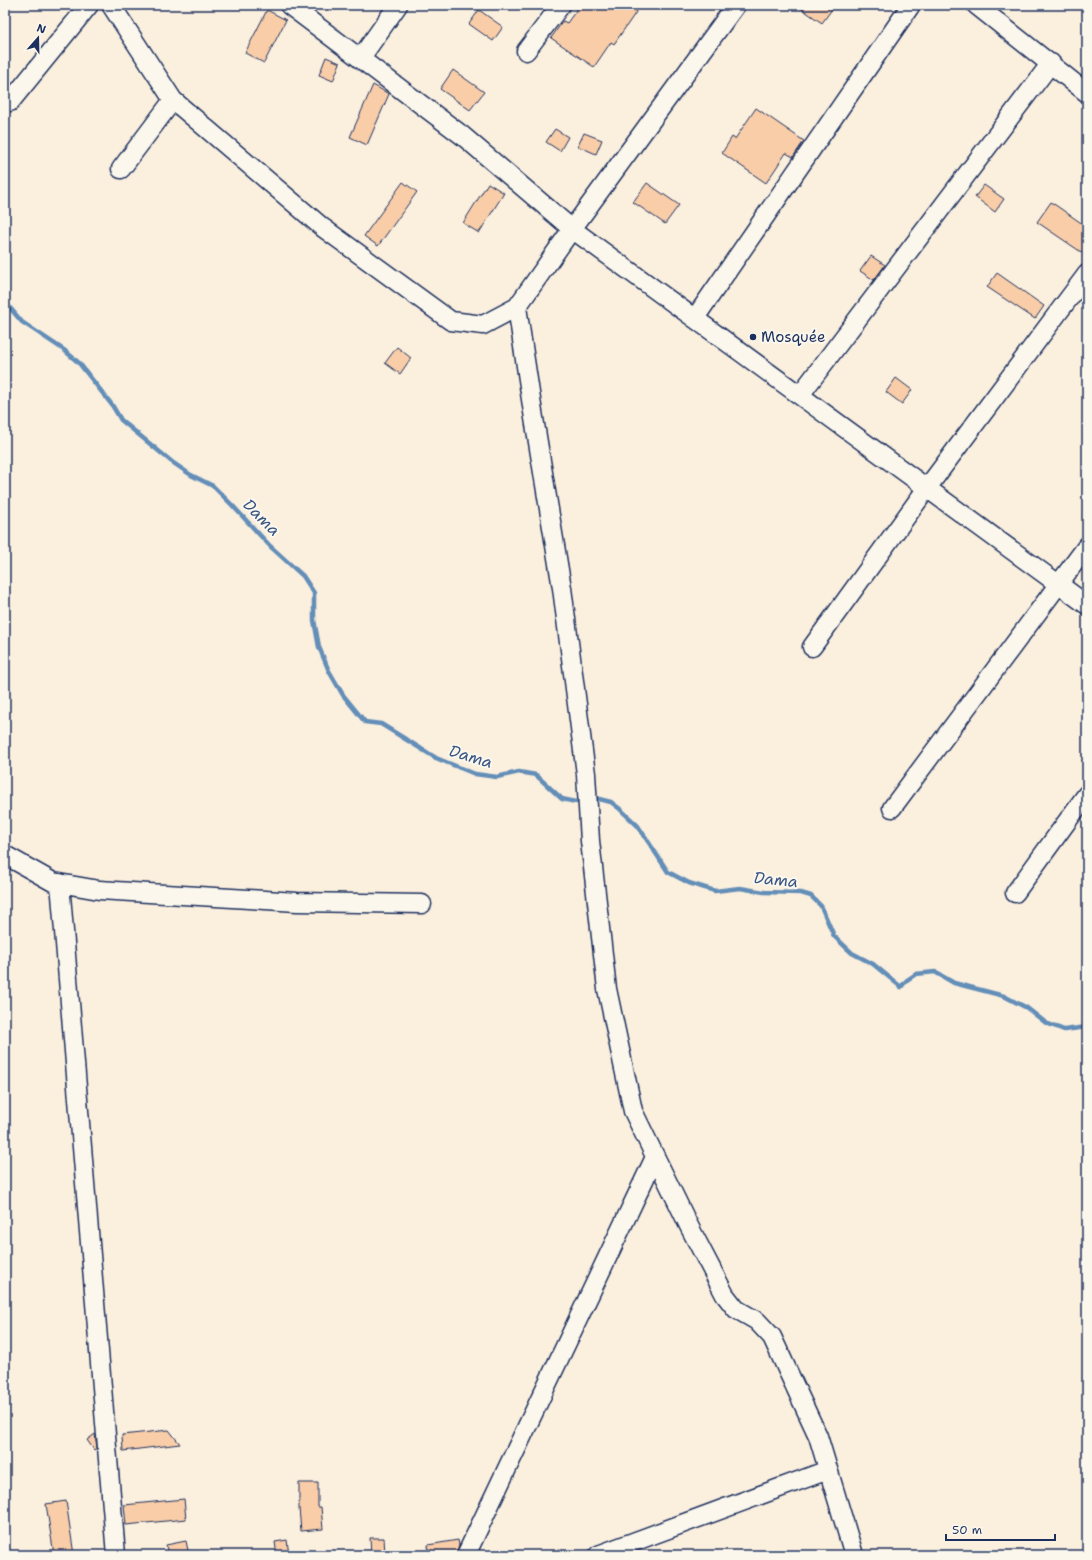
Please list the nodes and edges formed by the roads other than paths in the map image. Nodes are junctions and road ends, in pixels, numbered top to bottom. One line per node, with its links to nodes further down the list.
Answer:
1 (89, 5): 14 (street)
2 (111, 5): 13 (street)
3 (289, 5): 10 (street)
4 (398, 5): 10 (street)
5 (561, 5): 9 (street)
6 (736, 5): 16 (street)
7 (911, 5): 19 (street)
8 (976, 5): 11 (street)
9 (526, 51)
10 (360, 59): 16 (street)
11 (1050, 63): 12 (street); 20 (street)
12 (1087, 93)
13 (173, 100): 15 (street); 18 (street)
14 (10, 102)
15 (121, 169)
16 (572, 229): 18 (street); 19 (street)
17 (1087, 274): 21 (street)
18 (517, 307): 32 (street)
19 (694, 318): 20 (street)
20 (800, 395): 21 (street)
21 (927, 488): 23 (street); 25 (street)
22 (1087, 546): 23 (street)
23 (1059, 584): 24 (street); 27 (street)
24 (1087, 605)
25 (812, 648)
26 (1087, 794): 30 (street)
27 (892, 808)
28 (5, 855): 29 (street)
29 (60, 883): 31 (street); 34 (street)
30 (1015, 893)
31 (422, 904)
32 (655, 1157): 33 (street); 35 (street)
33 (828, 1470): 36 (street); 37 (street)
34 (116, 1555)
35 (466, 1555)
36 (598, 1555)
37 (854, 1555)

